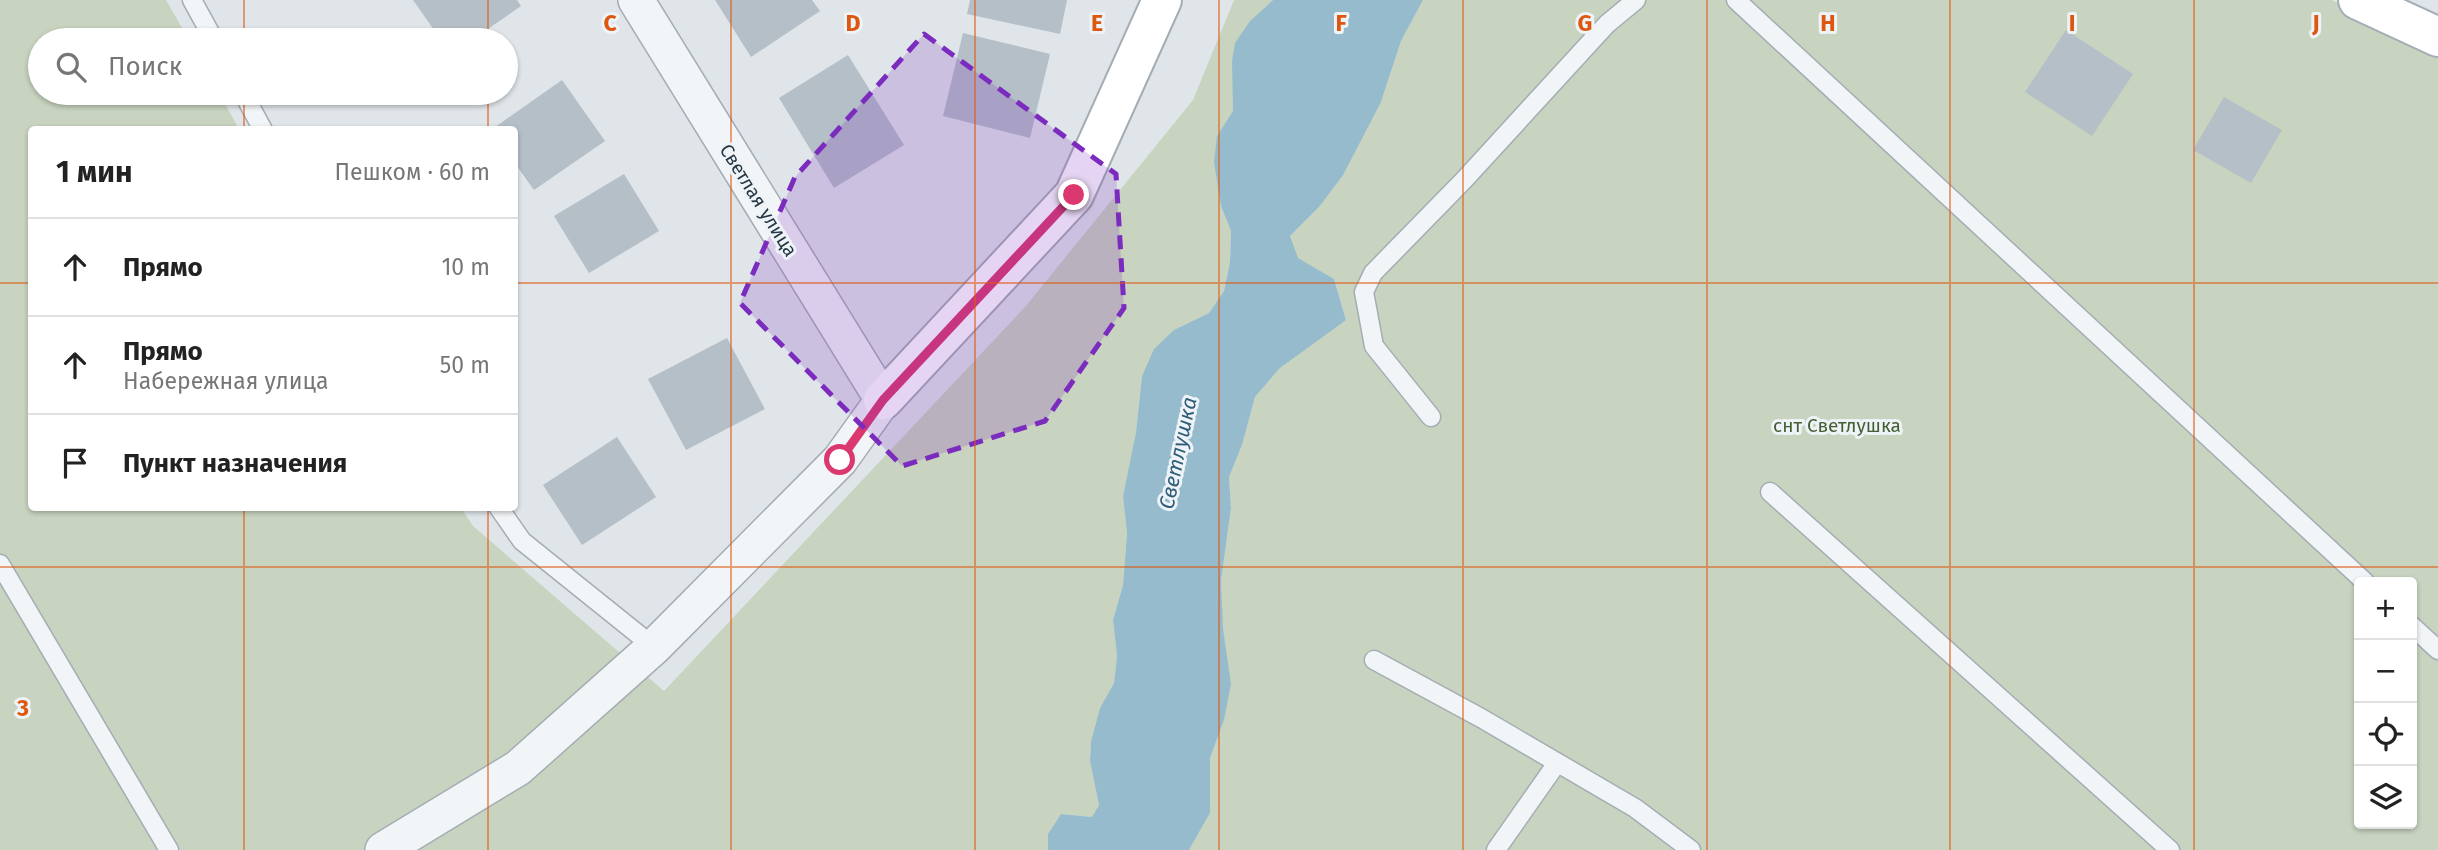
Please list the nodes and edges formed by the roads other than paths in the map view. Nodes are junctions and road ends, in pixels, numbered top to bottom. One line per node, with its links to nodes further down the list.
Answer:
1 (192, 0): 7 (lane)
2 (636, 0): 11 (street, Светлая улица)
3 (1162, 0): 11 (street)
4 (1636, 0): 12 (lane)
5 (1736, 0): 16 (lane)
6 (2358, 0): 8 (street)
7 (207, 28)
8 (2438, 37)
9 (249, 105): 10 (lane)
10 (261, 126)
11 (883, 400): 18 (street)
12 (1431, 417)
13 (1770, 492): 26 (lane)
14 (501, 511): 18 (lane)
15 (0, 564): 22 (lane)
16 (2360, 577)
17 (2417, 631): 19 (lane)
18 (654, 647): 23 (street)
19 (2438, 650)
20 (1374, 660): 21 (lane)
21 (1557, 762): 24 (lane); 25 (lane)
22 (169, 850)
23 (383, 850)
24 (1496, 850)
25 (1691, 850)
26 (2170, 850)

